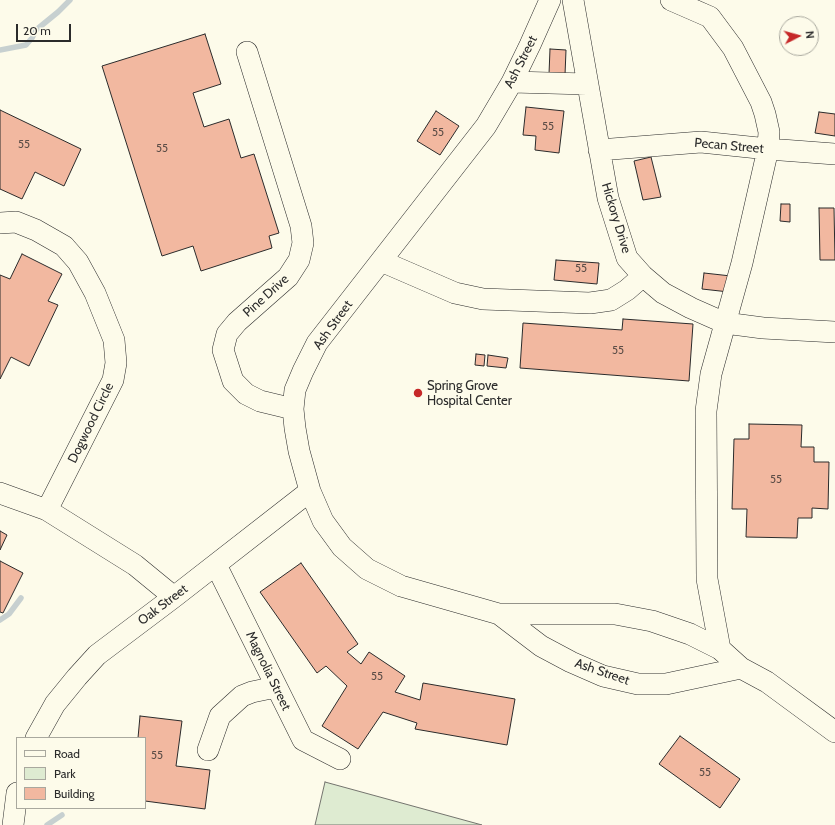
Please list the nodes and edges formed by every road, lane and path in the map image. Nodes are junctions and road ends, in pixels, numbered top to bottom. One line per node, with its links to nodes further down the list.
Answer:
1 (550, 0): 5 (street, Ash Street)
2 (573, 0): 6 (street, Hickory Drive)
3 (671, 0): 7 (street)
4 (247, 52): 15 (street, Pine Drive)
5 (512, 82): 6 (street); 11 (street, Ash Street)
6 (587, 84): 8 (street, Hickory Drive)
7 (768, 149): 8 (street, Pecan Street); 9 (street, Pecan Street); 13 (street)
8 (598, 150): 12 (street, Hickory Drive)
9 (835, 154)
10 (0, 223): 18 (street, Dogwood Circle)
11 (381, 261): 12 (street); 15 (street, Ash Street)
12 (643, 276): 13 (street, Hickory Drive)
13 (725, 323): 14 (street, Hickory Drive); 22 (street)
14 (835, 332)
15 (292, 408): 16 (street, Ash Street)
16 (310, 491): 19 (street, Oak Street); 21 (street, Ash Street)
17 (0, 493): 18 (street)
18 (47, 510): 20 (street)
19 (216, 565): 20 (street, Oak Street); 24 (street, Magnolia Street)
20 (174, 597): 26 (street, Oak Street)
21 (499, 614): 22 (street, Ash Street); 23 (street, Ash Street)
22 (720, 648): 23 (street, Ash Street)
23 (741, 668): 25 (street, Ash Street)
24 (276, 687): 27 (street); 28 (street, Magnolia Street)
25 (835, 732)
26 (37, 737)
27 (208, 750)
28 (340, 759)
29 (16, 802): 30 (street)
30 (13, 825)

